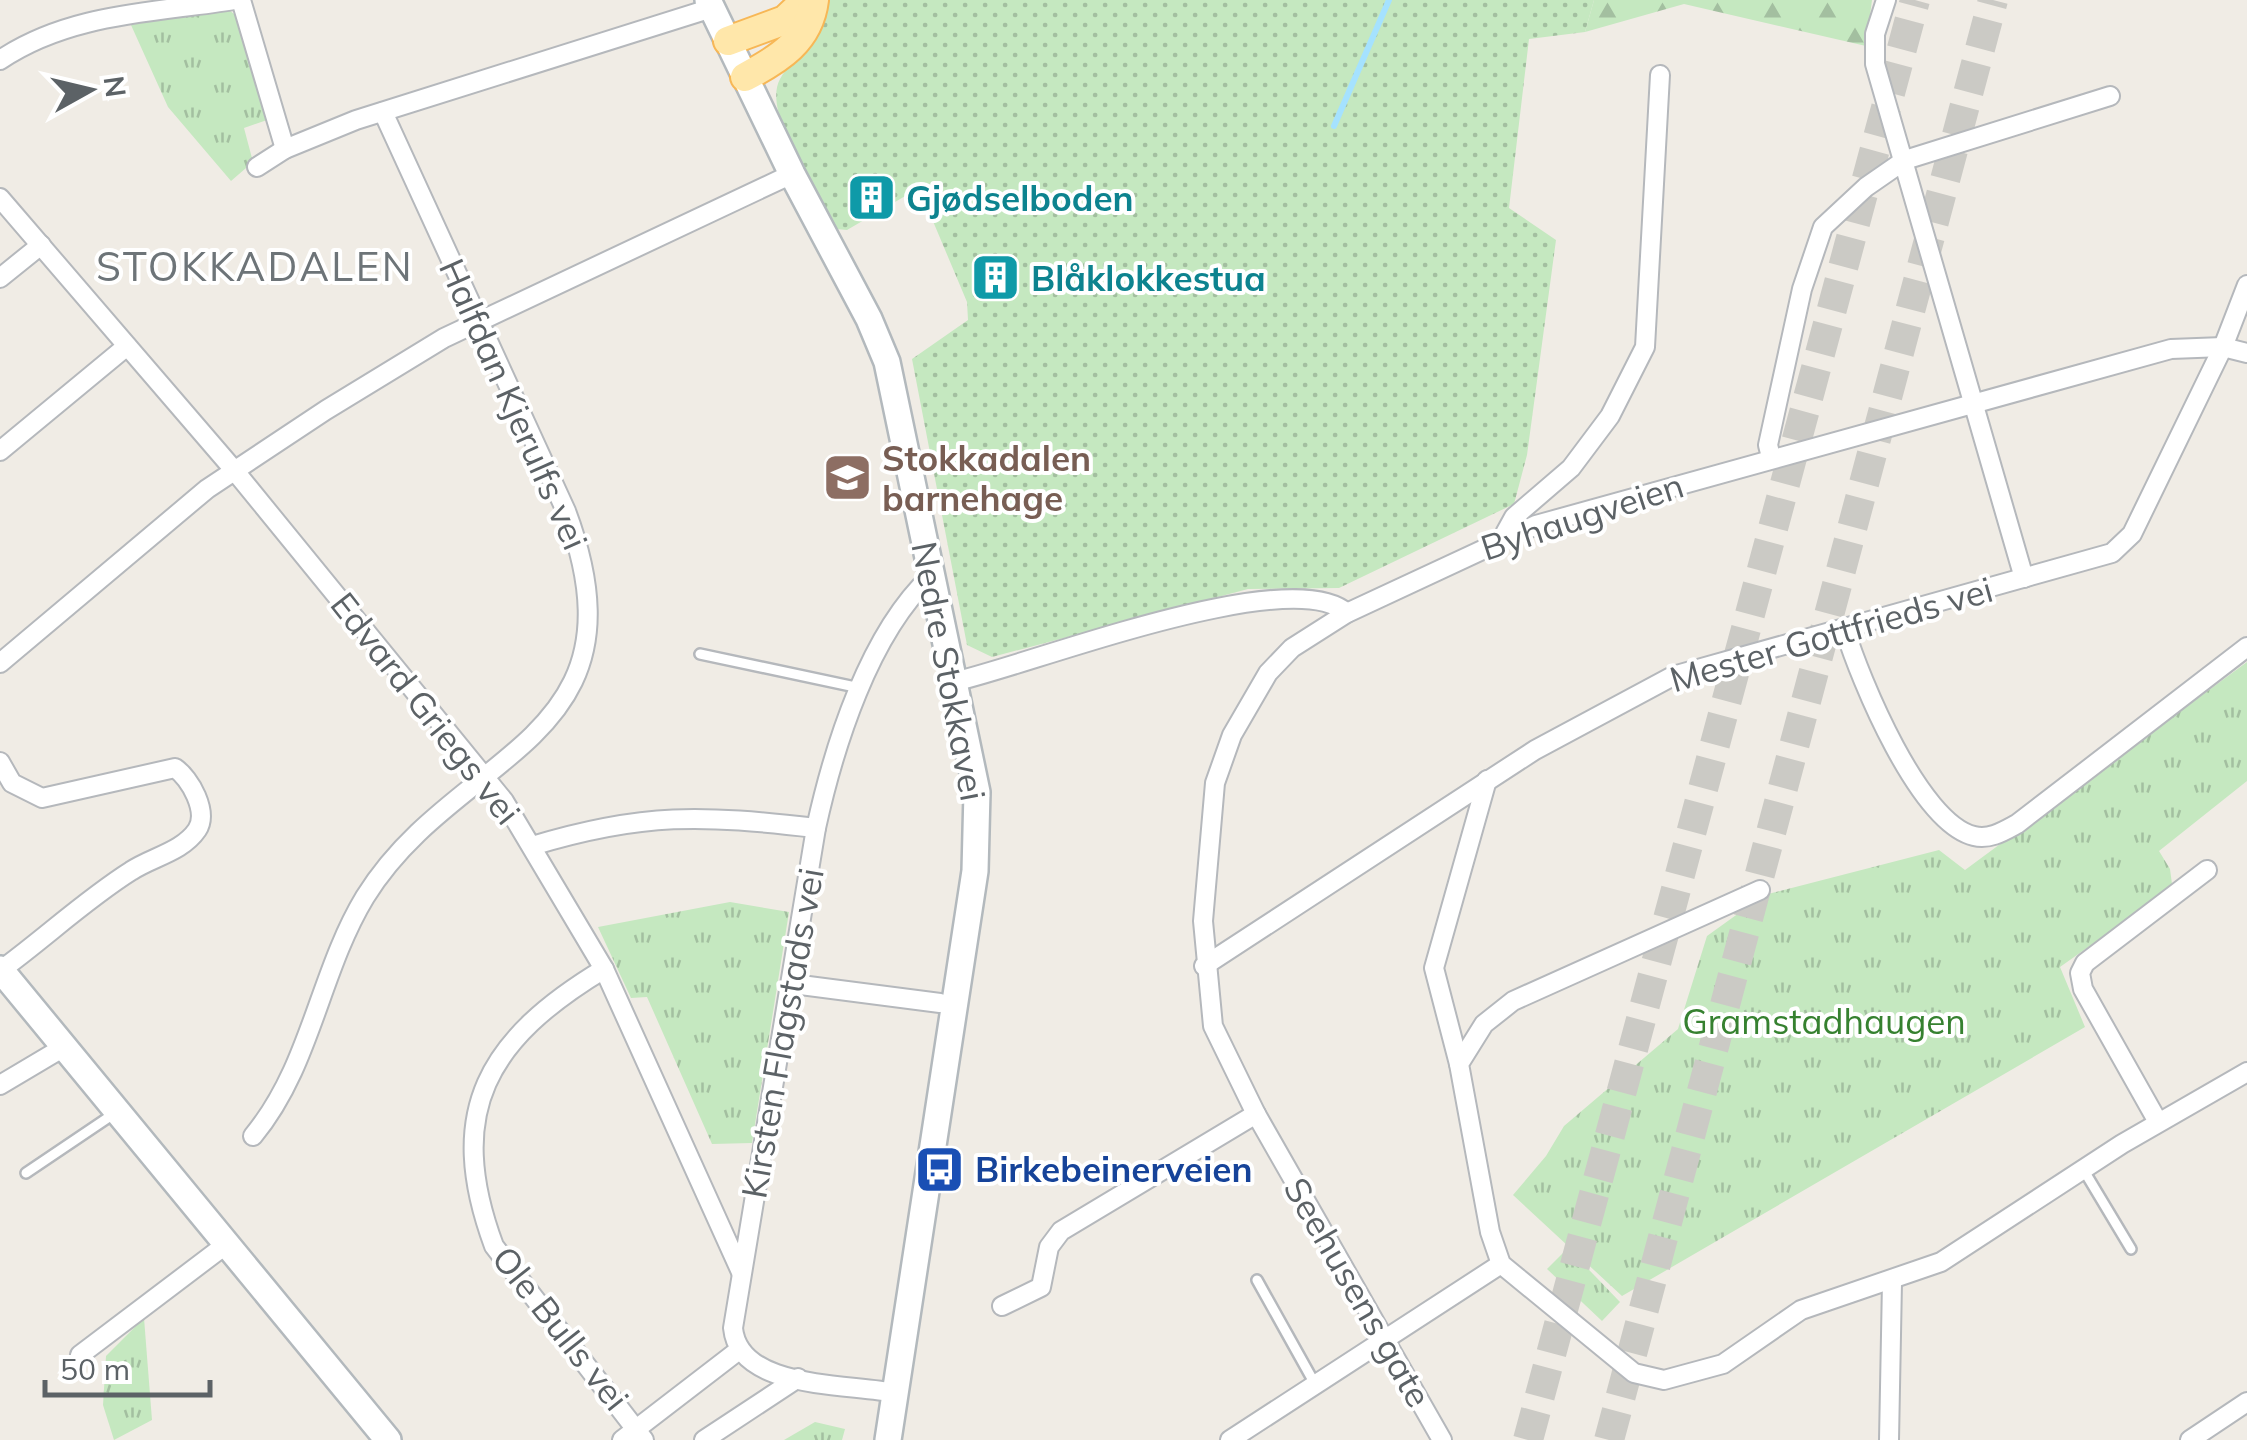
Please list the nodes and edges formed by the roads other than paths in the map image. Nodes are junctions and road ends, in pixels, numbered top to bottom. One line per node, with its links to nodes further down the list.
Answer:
1 (238, 0): 7 (street); 12 (street)
2 (806, 0): 6 (main road)
3 (814, 0): 9 (main road)
4 (1886, 0): 13 (street)
5 (710, 4): 6 (main road, Nedre Stokkavei); 11 (street)
6 (728, 42): 9 (main road, Nedre Stokkavei)
7 (0, 60)
8 (1660, 74): 28 (street)
9 (744, 77): 15 (main road, Nedre Stokkavei)
10 (2110, 96): 13 (street)
11 (383, 112): 12 (street); 20 (street, Halfdan Kjerulfs vei)
12 (285, 150): 14 (street)
13 (1904, 160): 24 (street); 26 (street)
14 (258, 167)
15 (792, 174): 20 (street); 29 (main road, Nedre Stokkavei)
16 (0, 198): 17 (street, Edvard Griegs vei)
17 (41, 246): 18 (street); 21 (street, Edvard Griegs vei)
18 (0, 278)
19 (2247, 285): 22 (street, Mester Gottfrieds vei)
20 (479, 321): 27 (street); 39 (street, Halfdan Kjerulfs vei)
21 (127, 346): 25 (street); 27 (street, Edvard Griegs vei)
22 (2224, 346): 23 (street); 24 (street, Byhaugveien); 30 (street, Mester Gottfrieds vei)
23 (2247, 353)
24 (1976, 402): 26 (street, Byhaugveien); 30 (street)
25 (0, 451)
26 (1771, 457): 28 (street, Byhaugveien)
27 (234, 470): 35 (street); 39 (street, Edvard Griegs vei)
28 (1503, 536): 31 (street, Byhaugveien)
29 (931, 576): 36 (main road, Nedre Stokkavei); 37 (street, Kirsten Flagstads vei)
30 (2024, 578): 32 (street, Mester Gottfrieds vei)
31 (1347, 614): 36 (street); 45 (street, Seehusens gate)
32 (1845, 630): 33 (street); 40 (street, Mester Gottfrieds vei)
33 (2247, 647)
34 (700, 654): 37 (lane)
35 (0, 663)
36 (953, 682): 72 (main road, Nedre Stokkavei)
37 (860, 688): 41 (street, Kirsten Flagstads vei)
38 (0, 762): 47 (street)
39 (488, 778): 42 (street, Edvard Griegs vei); 57 (street, Halfdan Kjerulfs vei)
40 (1487, 780): 45 (street, Mester Gottfrieds vei); 51 (street)
41 (816, 828): 42 (street); 48 (street, Kirsten Flagstads vei)
42 (532, 846): 46 (street, Edvard Griegs vei)
43 (2207, 870): 56 (street)
44 (1760, 890): 51 (street)
45 (1204, 966): 55 (street, Seehusens gate)
46 (604, 969): 63 (street, Edvard Griegs vei); 74 (street, Ole Bulls vei)
47 (1, 970): 50 (main road)
48 (792, 984): 49 (street); 63 (street, Kirsten Flagstads vei)
49 (940, 1003)
50 (64, 1047): 53 (street); 54 (main road)
51 (1459, 1064): 62 (street)
52 (2247, 1072): 56 (street)
53 (0, 1084)
54 (117, 1112): 59 (lane); 60 (main road)
55 (1256, 1114): 66 (street); 67 (street, Seehusens gate)
56 (2158, 1122): 58 (street)
57 (253, 1136)
58 (2082, 1169): 61 (lane); 65 (street)
59 (26, 1173)
60 (228, 1243): 69 (street); 75 (main road)
61 (2131, 1248)
62 (1501, 1264): 65 (street); 67 (street)
63 (741, 1272): 68 (street, Kirsten Flagstads vei)
64 (1258, 1280): 71 (lane)
65 (1892, 1282): 80 (street)
66 (1002, 1306)
67 (1388, 1339): 71 (street); 79 (street, Seehusens gate)
68 (739, 1350): 70 (street); 74 (street)
69 (80, 1355)
70 (798, 1378): 72 (street); 76 (street)
71 (1315, 1384): 78 (street)
72 (895, 1393): 77 (main road, Nedre Stokkavei)
73 (2247, 1402): 81 (street)
74 (635, 1436)
75 (388, 1440)
76 (704, 1440)
77 (888, 1440)
78 (1230, 1440)
79 (1442, 1440)
80 (1889, 1440)
81 (2190, 1440)

